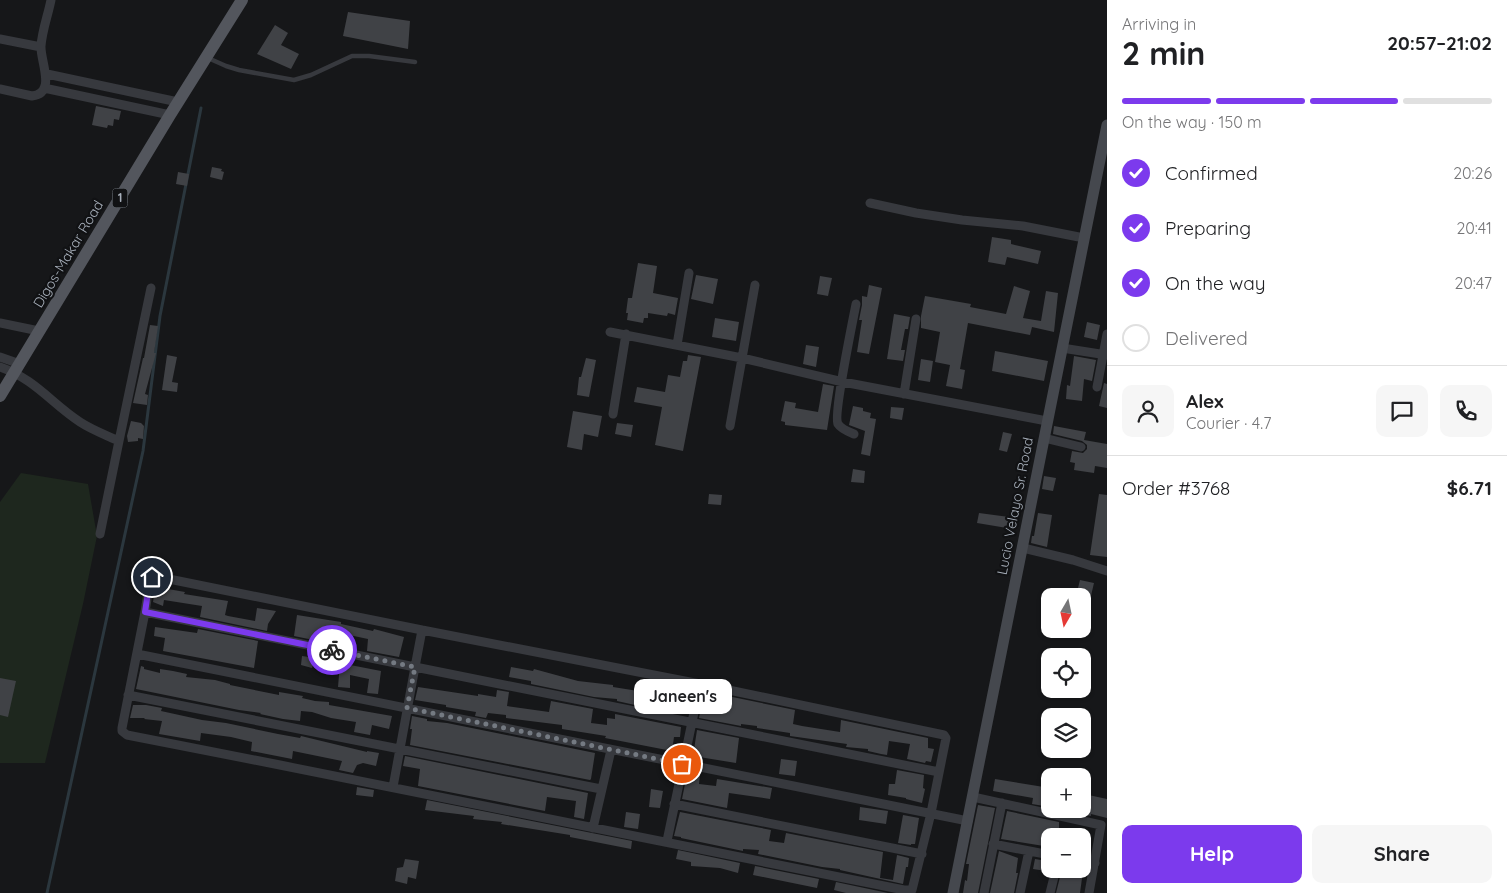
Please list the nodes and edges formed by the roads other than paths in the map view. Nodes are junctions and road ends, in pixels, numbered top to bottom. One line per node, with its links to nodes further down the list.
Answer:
1 (50, 0): 4 (street)
2 (241, 1): 5 (main road, Digos-Makar Road / 1)
3 (0, 39): 4 (street)
4 (41, 47): 7 (street)
5 (206, 57): 6 (lane); 10 (main road, Digos-Makar Road / 1)
6 (415, 62)
7 (47, 74): 8 (street); 10 (street)
8 (44, 88): 9 (street); 11 (street)
9 (0, 90)
10 (178, 102): 11 (main road, Digos-Makar Road / 1)
11 (170, 114): 21 (main road, Digos-Makar Road / 1)
12 (1106, 132): 14 (main road, Lucio Velayo Sr. Road)
13 (870, 203): 14 (street)
14 (1084, 238): 26 (main road, Lucio Velayo Sr. Road)
15 (689, 273): 25 (street)
16 (755, 285): 29 (street)
17 (151, 288): 41 (street)
18 (856, 304): 32 (street)
19 (916, 319): 34 (street)
20 (0, 323): 21 (street)
21 (39, 331): 31 (main road, Digos-Makar Road / 1)
22 (610, 332): 23 (street)
23 (626, 334): 25 (street); 36 (street)
24 (1107, 334): 27 (street)
25 (677, 345): 29 (street)
26 (1062, 348): 27 (street); 37 (main road, Lucio Velayo Sr. Road)
27 (1105, 354): 33 (street)
28 (0, 358): 31 (street)
29 (742, 358): 32 (street); 38 (street)
30 (0, 367): 31 (street)
31 (17, 368): 35 (main road, Digos-Makar Road / 1); 41 (street)
32 (843, 382): 34 (street); 39 (street)
33 (1097, 387)
34 (904, 394): 37 (street)
35 (0, 396)
36 (614, 414)
37 (1047, 421): 40 (main road, Lucio Velayo Sr. Road)
38 (730, 426)
39 (854, 434)
40 (1044, 438): 42 (street); 44 (main road, Lucio Velayo Sr. Road)
41 (119, 441): 43 (street)
42 (1081, 447)
43 (100, 534)
44 (1023, 548): 45 (street); 60 (main road, Lucio Velayo Sr. Road)
45 (1107, 570)
46 (145, 612): 47 (street); 48 (street); 49 (street)
47 (422, 630): 49 (street); 50 (street)
48 (137, 654): 51 (street); 52 (street)
49 (415, 667): 52 (street); 53 (street)
50 (700, 684): 53 (street); 57 (street)
51 (128, 695): 54 (street); 58 (street)
52 (407, 708): 54 (street); 55 (street)
53 (691, 722): 56 (street); 57 (street)
54 (400, 748): 58 (street); 59 (street)
55 (611, 750): 56 (street); 59 (street)
56 (682, 764): 62 (street); 63 (street)
57 (939, 772): 63 (street)
58 (393, 787): 65 (street)
59 (601, 789): 65 (street)
60 (973, 796): 61 (street); 64 (main road, Lucio Velayo Sr. Road)
61 (1002, 803): 67 (street); 72 (street)
62 (674, 804): 66 (street); 70 (street)
63 (931, 813): 64 (street); 70 (street)
64 (968, 821): 74 (main road, Lucio Velayo Sr. Road)
65 (593, 828): 66 (street)
66 (667, 841): 70 (street)
67 (994, 844): 68 (street); 75 (street)
68 (1029, 851): 69 (street); 76 (street)
69 (1041, 853)
70 (922, 854)
71 (1091, 862): 72 (street)
72 (1095, 863): 78 (street)
73 (1054, 878): 77 (street)
74 (953, 893)
75 (984, 893)
76 (1020, 893)
77 (1050, 893)
78 (1089, 893)

